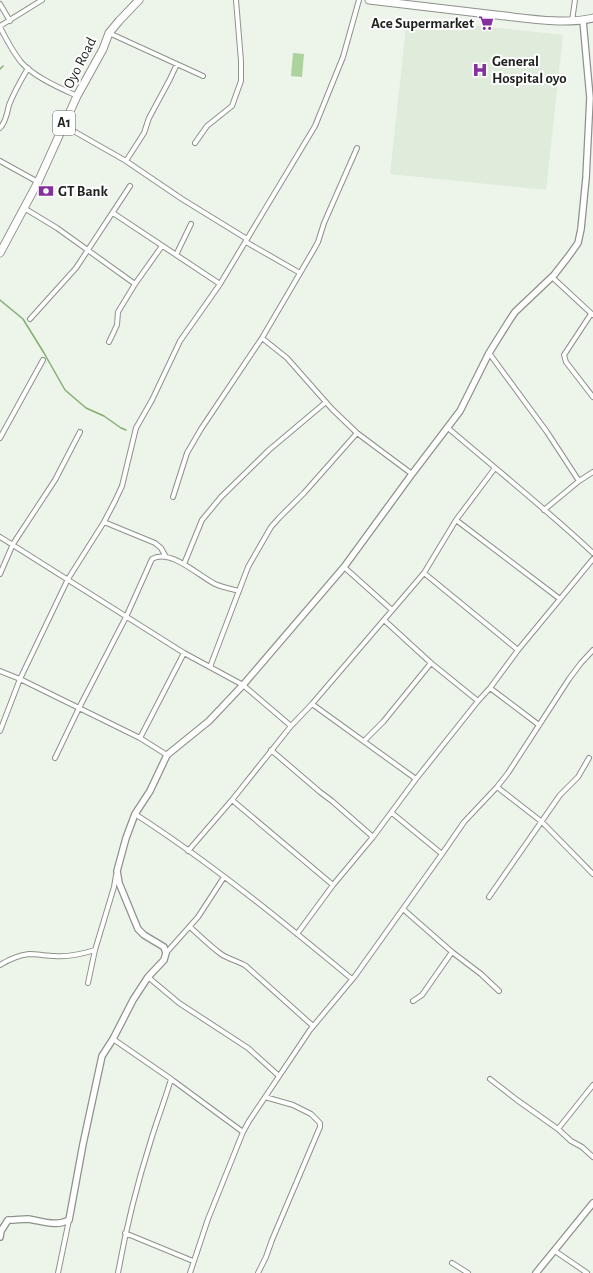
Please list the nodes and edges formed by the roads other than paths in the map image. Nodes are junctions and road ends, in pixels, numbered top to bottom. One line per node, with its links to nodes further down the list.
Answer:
1 (42, 0): 10 (street)
2 (139, 0): 14 (highway, Oyo Road / A1)
3 (236, 0): 21 (street)
4 (358, 0): 30 (street)
5 (369, 0): 7 (highway)
6 (575, 0): 11 (street)
7 (412, 3): 11 (highway)
8 (0, 4): 10 (street)
9 (593, 18): 12 (highway)
10 (10, 21): 13 (street)
11 (572, 21): 12 (highway)
12 (583, 21): 36 (street)
13 (0, 26): 16 (street)
14 (109, 33): 15 (street); 18 (highway, Oyo Road / A1)
15 (177, 64): 17 (street); 24 (street)
16 (28, 68): 18 (street); 20 (street)
17 (203, 76)
18 (77, 96): 19 (highway, Oyo Road / A1)
19 (63, 125): 24 (street); 25 (highway, Oyo Road / A1)
20 (0, 128)
21 (195, 144)
22 (357, 148): 35 (street)
23 (0, 161): 25 (street)
24 (126, 161): 30 (street)
25 (38, 182): 27 (highway, Oyo Road / A1)
26 (130, 186): 28 (street)
27 (24, 208): 32 (street); 33 (highway, Oyo Road / A1)
28 (113, 213): 31 (street); 32 (street)
29 (191, 224): 34 (street)
30 (247, 240): 35 (street); 38 (street)
31 (162, 246): 34 (street); 37 (street)
32 (88, 250): 37 (street); 40 (street)
33 (0, 253)
34 (176, 255): 38 (street)
35 (300, 273): 41 (street)
36 (552, 277): 39 (street); 43 (street)
37 (135, 284): 42 (street)
38 (220, 284): 58 (street)
39 (592, 314): 45 (street)
40 (30, 319)
41 (262, 338): 46 (street); 55 (street)
42 (109, 342)
43 (489, 353): 47 (street); 54 (street)
44 (43, 360): 50 (street)
45 (593, 397)
46 (326, 402): 49 (street); 64 (street)
47 (448, 428): 51 (street); 53 (street)
48 (80, 432): 60 (street)
49 (357, 433): 53 (street); 69 (street)
50 (0, 438)
51 (495, 468): 56 (street); 57 (street)
52 (593, 472): 54 (street)
53 (412, 474): 65 (street)
54 (579, 481): 56 (street)
55 (172, 497)
56 (544, 510): 61 (street)
57 (456, 520): 66 (street); 70 (street)
58 (104, 522): 62 (street); 68 (street)
59 (0, 537): 60 (street)
60 (13, 544): 67 (street); 68 (street)
61 (593, 553)
62 (166, 557): 64 (street); 72 (street)
63 (593, 559): 70 (street)
64 (184, 564): 69 (street)
65 (344, 568): 71 (street); 81 (street)
66 (424, 573): 71 (street); 74 (street)
67 (0, 574)
68 (68, 579): 72 (street); 80 (street)
69 (239, 591): 78 (street)
70 (560, 600): 74 (street)
71 (392, 610): 73 (street)
72 (126, 617): 76 (street); 85 (street)
73 (384, 620): 77 (street); 84 (street)
74 (518, 650): 82 (street)
75 (593, 650): 86 (street)
76 (184, 653): 78 (street); 89 (street)
77 (431, 663): 83 (street); 90 (street)
78 (210, 667): 81 (street)
79 (0, 671): 80 (street)
80 (20, 679): 85 (street); 88 (street)
81 (243, 685): 87 (street); 92 (street)
82 (490, 688): 83 (street); 86 (street)
83 (478, 701): 95 (street)
84 (312, 704): 87 (street); 90 (street)
85 (79, 708): 89 (street); 93 (street)
86 (539, 725): 96 (street)
87 (291, 726): 91 (street)
88 (0, 731)
89 (140, 738): 92 (street)
90 (364, 741): 95 (street)
91 (271, 750): 97 (street); 101 (street)
92 (167, 755): 99 (street)
93 (55, 758)
94 (590, 758): 100 (street)
95 (416, 779): 98 (street)
96 (497, 787): 100 (street); 103 (street)
97 (232, 800): 102 (street); 107 (street)
98 (392, 813): 101 (street); 103 (street)
99 (135, 814): 102 (street); 104 (street)
100 (542, 822): 105 (street); 108 (street)
101 (373, 837): 107 (street)
102 (188, 851): 106 (street)
103 (442, 854): 109 (street)
104 (117, 871): 112 (street); 114 (street)
105 (593, 874)
106 (224, 877): 110 (street); 111 (street)
107 (333, 885): 111 (street)
108 (489, 897)
109 (403, 909): 113 (street); 117 (street)
110 (190, 927): 114 (street); 121 (street)
111 (297, 934): 117 (street)
112 (95, 950): 115 (street); 118 (street)
113 (452, 952): 119 (street); 120 (street)
114 (166, 953): 116 (street)
115 (0, 965)
116 (148, 977): 122 (street); 123 (street)
117 (352, 979): 121 (street)
118 (88, 983)
119 (499, 991)
120 (412, 1001)
121 (313, 1026): 123 (street)
122 (113, 1039): 124 (street); 132 (street)
123 (279, 1076): 127 (street)
124 (171, 1079): 129 (street); 133 (street)
125 (490, 1079): 128 (street)
126 (593, 1085): 128 (street)
127 (265, 1097): 129 (street); 142 (street)
128 (558, 1129): 130 (street)
129 (243, 1132): 136 (street)
130 (593, 1157)
131 (593, 1203): 135 (street)
132 (69, 1220): 134 (street); 138 (street)
133 (125, 1233): 136 (street); 140 (street)
134 (0, 1237)
135 (555, 1251): 144 (street); 145 (street)
136 (194, 1261): 141 (street)
137 (452, 1263): 143 (street)
138 (58, 1272): 139 (street)
139 (64, 1273)
140 (118, 1273)
141 (190, 1273)
142 (258, 1273)
143 (468, 1273)
144 (536, 1273)
145 (587, 1273)

